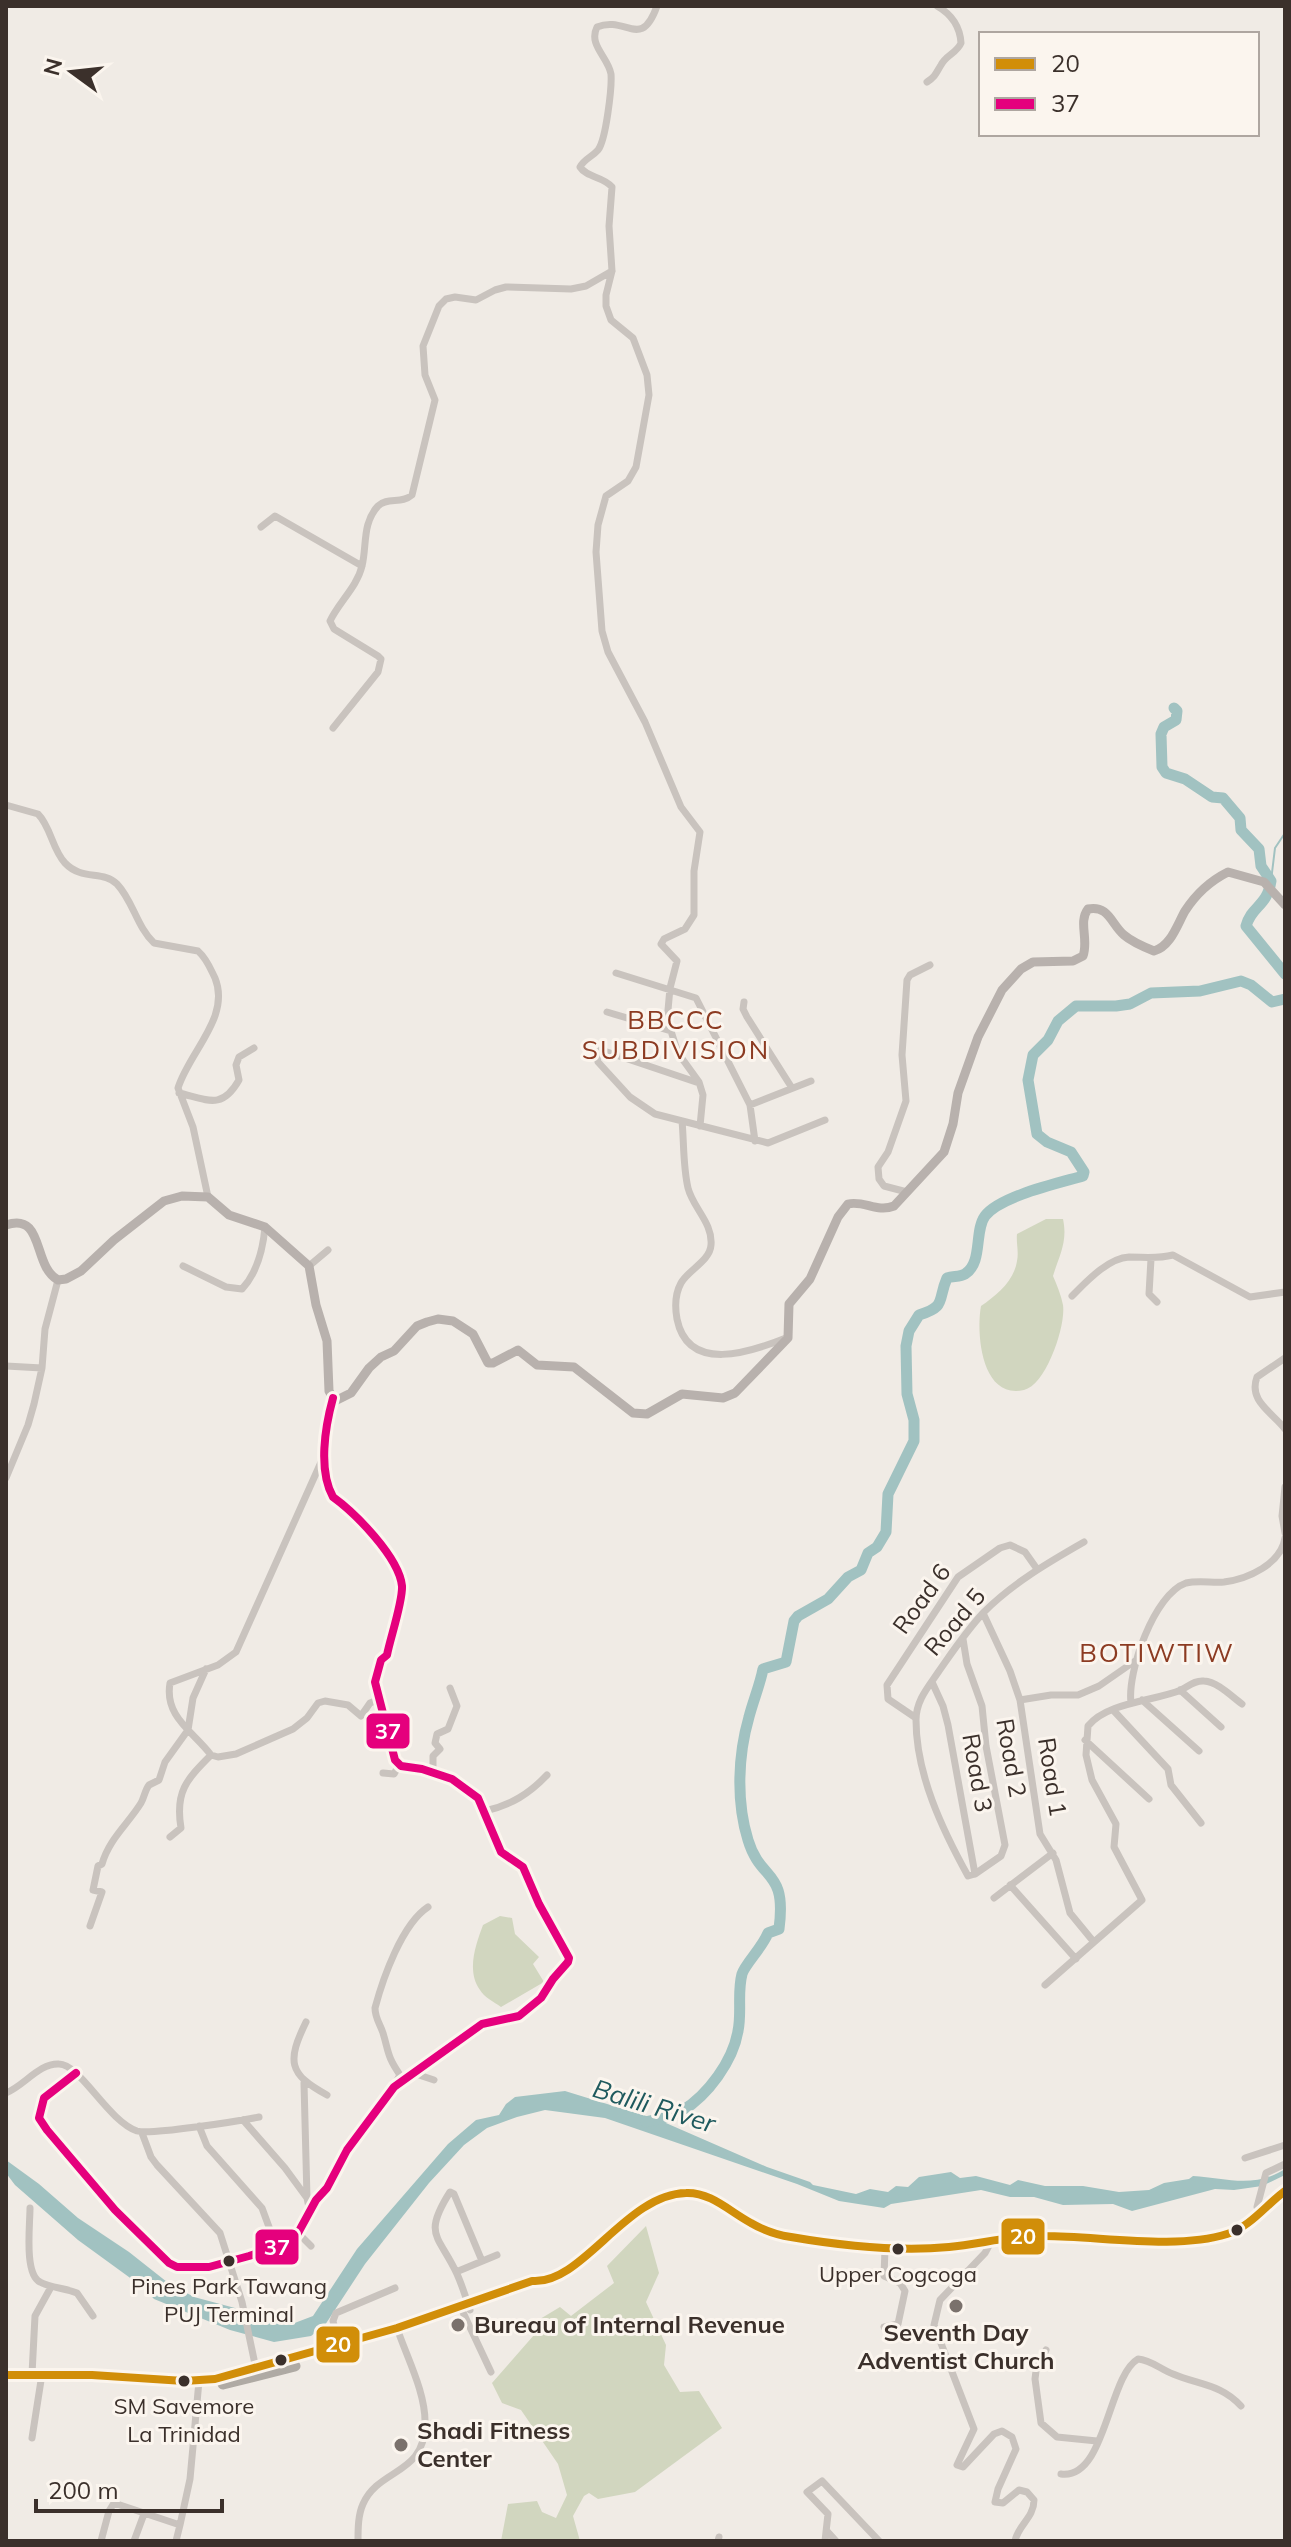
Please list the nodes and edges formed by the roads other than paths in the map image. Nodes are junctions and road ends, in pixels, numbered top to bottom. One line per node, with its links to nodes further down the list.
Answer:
1 (657, 6): 4 (street)
2 (937, 6): 3 (street)
3 (927, 82)
4 (612, 271): 6 (street); 12 (street)
5 (261, 527): 6 (street)
6 (362, 566): 7 (street)
7 (333, 728)
8 (6, 805): 20 (street)
9 (1285, 905): 26 (main road)
10 (930, 965): 26 (street)
11 (616, 973): 12 (street)
12 (670, 988): 15 (street); 21 (street)
13 (744, 1002): 19 (street)
14 (607, 1012): 15 (street)
15 (671, 1031): 18 (street)
16 (254, 1048): 20 (street)
17 (811, 1081): 19 (street)
18 (699, 1082): 23 (street); 24 (street)
19 (792, 1088): 21 (street)
20 (179, 1093): 27 (street)
21 (750, 1105): 25 (street)
22 (825, 1120): 25 (street)
23 (682, 1121): 24 (street); 38 (street)
24 (700, 1126): 25 (street)
25 (755, 1141)
26 (907, 1192): 38 (main road)
27 (208, 1197): 29 (main road); 34 (main road)
28 (6, 1225): 34 (main road)
29 (265, 1227): 32 (street); 33 (main road)
30 (328, 1250): 33 (street)
31 (1151, 1259): 35 (street); 36 (street); 37 (street)
32 (183, 1266)
33 (309, 1266): 42 (main road)
34 (58, 1280): 41 (street)
35 (1285, 1292)
36 (1072, 1296)
37 (1157, 1302)
38 (788, 1338): 42 (main road)
39 (1285, 1358): 43 (street)
40 (6, 1366): 41 (street)
41 (42, 1368): 45 (street)
42 (333, 1398): 44 (street)
43 (1285, 1429)
44 (323, 1456): 53 (street); 57 (street)
45 (6, 1478)
46 (1285, 1487): 47 (street)
47 (1285, 1535): 52 (street)
48 (1084, 1542): 49 (street, Road 5)
49 (1037, 1569): 50 (street, Road 5); 63 (street, Road 6)
50 (983, 1613): 51 (street, Road 5); 58 (street, Road 1)
51 (963, 1638): 54 (street, Road 5); 78 (street, Road 2)
52 (1135, 1661): 58 (street); 60 (street)
53 (206, 1669): 65 (street); 65 (street)
54 (932, 1682): 63 (street, Road 5); 78 (street, Road 3)
55 (450, 1688): 71 (street)
56 (1180, 1690): 59 (street); 61 (street); 64 (street)
57 (380, 1699): 68 (street); 69 (street)
58 (1020, 1700): 77 (street, Road 1)
59 (1142, 1700): 60 (street); 67 (street)
60 (1131, 1703): 62 (street)
61 (1242, 1704)
62 (1114, 1711): 66 (street); 75 (street)
63 (916, 1718): 78 (street)
64 (1221, 1727)
65 (188, 1730): 68 (street); 82 (street)
66 (1085, 1740): 73 (street); 83 (street)
67 (1199, 1751)
68 (211, 1755): 76 (street)
69 (399, 1765): 70 (street); 71 (street)
70 (383, 1773)
71 (433, 1773): 74 (street)
72 (547, 1775): 74 (street)
73 (1149, 1799)
74 (485, 1811): 87 (street)
75 (1201, 1823)
76 (170, 1837)
77 (1053, 1853): 79 (street); 83 (street, Road 1)
78 (975, 1874)
79 (1010, 1885): 80 (street); 84 (street)
80 (994, 1898)
81 (428, 1907): 91 (street)
82 (90, 1926)
83 (1093, 1941): 84 (street)
84 (1076, 1959): 85 (street)
85 (1045, 1985)
86 (306, 2022): 90 (street)
87 (416, 2070): 89 (street); 91 (street)
88 (76, 2073): 92 (street); 97 (street); 113 (street)
89 (434, 2080)
90 (304, 2083): 93 (street); 102 (street)
91 (394, 2087): 104 (street)
92 (6, 2093)
93 (327, 2095)
94 (259, 2117): 95 (street)
95 (243, 2120): 96 (street); 102 (street)
96 (199, 2126): 97 (street); 108 (street)
97 (142, 2133): 113 (street)
98 (1285, 2145): 99 (street)
99 (1245, 2158)
100 (1285, 2164): 105 (street)
101 (1285, 2191): 105 (highway)
102 (307, 2198): 104 (street)
103 (30, 2208): 115 (street)
104 (310, 2212): 106 (street)
105 (1259, 2213): 107 (highway)
106 (298, 2233): 108 (street); 109 (street)
107 (992, 2240): 110 (highway); 141 (street)
108 (276, 2246): 113 (street)
109 (311, 2246)
110 (885, 2249): 117 (highway); 119 (street)
111 (497, 2255): 112 (street)
112 (482, 2261): 114 (street); 114 (street)
113 (230, 2262): 123 (street)
114 (456, 2272): 117 (street)
115 (51, 2287): 118 (street); 125 (street)
116 (395, 2288): 121 (street)
117 (465, 2309): 120 (highway); 124 (street)
118 (93, 2316)
119 (884, 2327)
120 (398, 2331): 121 (highway); 138 (street)
121 (340, 2348): 123 (highway)
122 (1046, 2350): 130 (street)
123 (256, 2372): 127 (highway)
124 (491, 2372)
125 (38, 2376): 126 (highway); 127 (highway); 129 (street)
126 (6, 2378)
127 (199, 2384): 133 (street)
128 (1241, 2406): 130 (street)
129 (32, 2438)
130 (1097, 2441): 131 (street)
131 (1061, 2474)
132 (144, 2514): 133 (street); 135 (street); 136 (street)
133 (180, 2525): 137 (street)
134 (824, 2538): 139 (street); 140 (street)
135 (101, 2541)
136 (134, 2541)
137 (176, 2541)
138 (358, 2541)
139 (836, 2541)
140 (879, 2541)
141 (1015, 2541)

